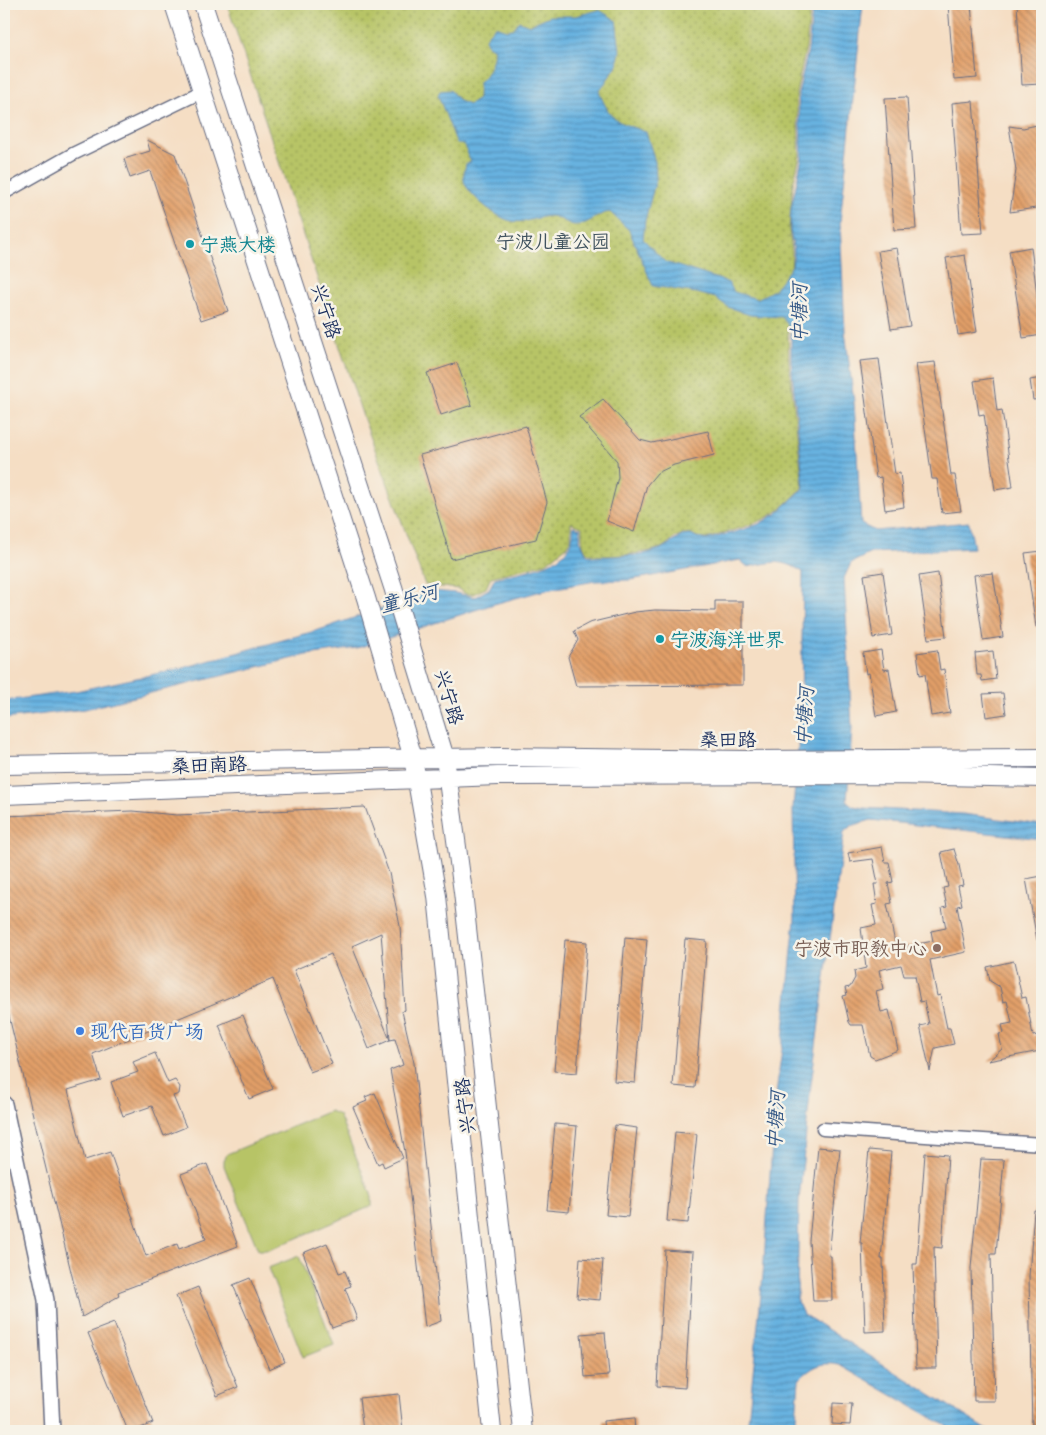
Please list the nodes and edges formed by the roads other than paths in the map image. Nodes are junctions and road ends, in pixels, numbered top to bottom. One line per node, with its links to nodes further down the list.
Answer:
1 (174, 4): 3 (main road, 兴宁路)
2 (203, 4): 6 (main road, 兴宁路)
3 (203, 91): 4 (street); 5 (main road, 兴宁路)
4 (4, 193)
5 (413, 758): 6 (main road, 桑田路); 8 (main road, 桑田南路); 12 (main road, 兴宁路)
6 (445, 758): 10 (main road, 桑田路); 11 (main road, 兴宁路)
7 (1042, 758): 9 (main road, 桑田路)
8 (4, 765)
9 (897, 767): 10 (main road, 桑田路); 13 (main road, 桑田路)
10 (745, 769): 11 (main road, 桑田路)
11 (449, 777): 12 (main road, 桑田路); 20 (main road, 兴宁路)
12 (416, 778): 14 (main road, 桑田南路); 19 (main road, 兴宁路)
13 (1042, 778)
14 (4, 795)
15 (4, 1104): 18 (street)
16 (823, 1130): 17 (street)
17 (1042, 1144)
18 (52, 1431)
19 (492, 1431)
20 (523, 1431)

